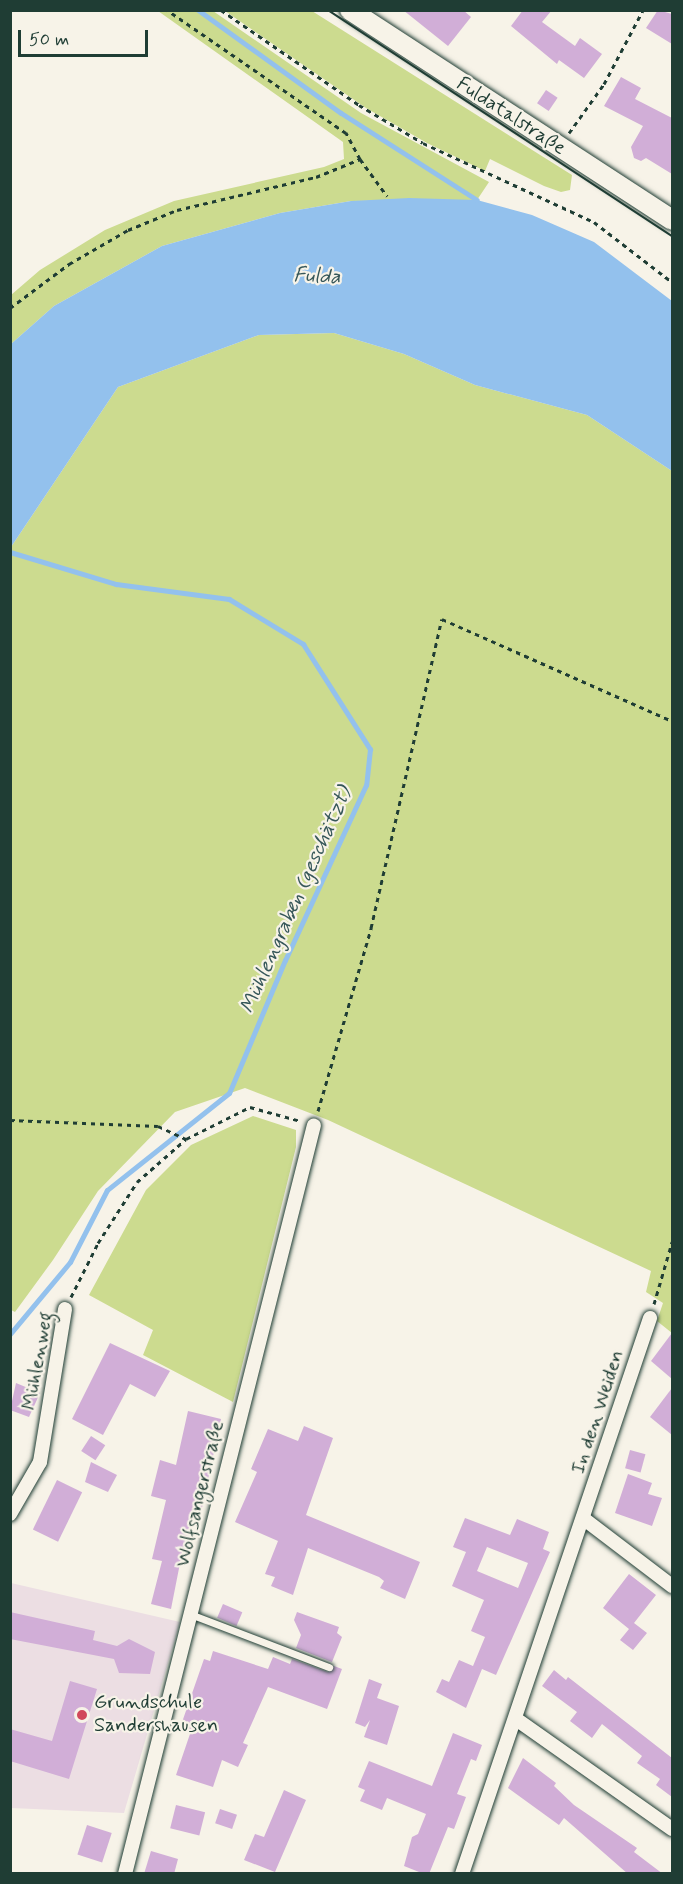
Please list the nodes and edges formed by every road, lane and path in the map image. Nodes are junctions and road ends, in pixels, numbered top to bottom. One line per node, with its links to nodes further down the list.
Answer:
1 (166, 10): 6 (path)
2 (221, 10): 10 (path)
3 (350, 10): 8 (main road, Fuldatalstraße)
4 (643, 10): 5 (path)
5 (568, 135)
6 (360, 159): 7 (path); 11 (path)
7 (387, 196)
8 (666, 216): 9 (lane)
9 (672, 232)
10 (672, 282)
11 (10, 308)
12 (672, 721): 14 (path)
13 (10, 1120): 15 (path)
14 (314, 1125): 15 (path, Mühlenweg); 22 (street, Wolfsangerstraße)
15 (186, 1138): 17 (path, Mühlenweg)
16 (672, 1242): 18 (path)
17 (65, 1309): 19 (street, Mühlenweg)
18 (650, 1318): 20 (street, In den Weiden)
19 (10, 1514)
20 (584, 1519): 21 (street); 24 (street, In den Weiden)
21 (672, 1586)
22 (190, 1614): 23 (lane); 26 (street, Wolfsangerstraße)
23 (329, 1667)
24 (516, 1719): 25 (street); 27 (street, In den Weiden)
25 (672, 1829)
26 (125, 1874)
27 (462, 1874)

